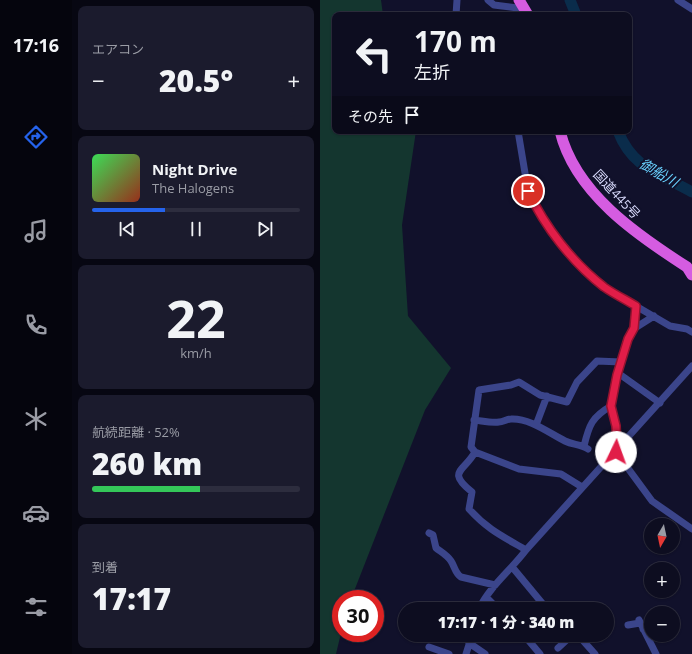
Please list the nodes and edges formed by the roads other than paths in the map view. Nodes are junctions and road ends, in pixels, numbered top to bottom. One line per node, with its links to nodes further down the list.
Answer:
1 (457, 0): 6 (street)
2 (488, 0): 4 (street)
3 (678, 0): 5 (street)
4 (524, 8)
5 (692, 9)
6 (456, 12)
7 (518, 134): 10 (street)
8 (561, 134): 9 (highway, 国道445号)
9 (690, 270)
10 (636, 306): 11 (street); 12 (street)
11 (654, 316): 12 (street); 13 (street)
12 (634, 328): 14 (street)
13 (692, 332)
14 (621, 362): 16 (street); 17 (street)
15 (692, 366): 18 (street)
16 (618, 373): 18 (street); 19 (street)
17 (547, 396): 20 (street); 21 (street)
18 (660, 403): 22 (street)
19 (611, 406): 21 (street); 22 (street)
20 (474, 420): 21 (street); 23 (street)
21 (536, 425)
22 (618, 450): 24 (street); 25 (street)
23 (475, 452): 24 (street); 27 (street)
24 (582, 487): 27 (street)
25 (692, 529)
26 (429, 532): 29 (street)
27 (526, 550): 28 (street)
28 (513, 568): 29 (street); 33 (street)
29 (495, 585): 30 (street)
30 (486, 597): 31 (street); 32 (street)
31 (483, 602)
32 (491, 602)
33 (541, 602)
34 (641, 624): 35 (street); 36 (street); 49 (street)
35 (628, 625)
36 (644, 625)
37 (469, 642): 45 (street)
38 (474, 642): 46 (street)
39 (530, 642): 47 (street)
40 (564, 642): 43 (street)
41 (584, 642): 48 (street)
42 (429, 647): 44 (street)
43 (558, 648)
44 (449, 654)
45 (466, 654)
46 (485, 654)
47 (540, 654)
48 (595, 654)
49 (656, 654)

